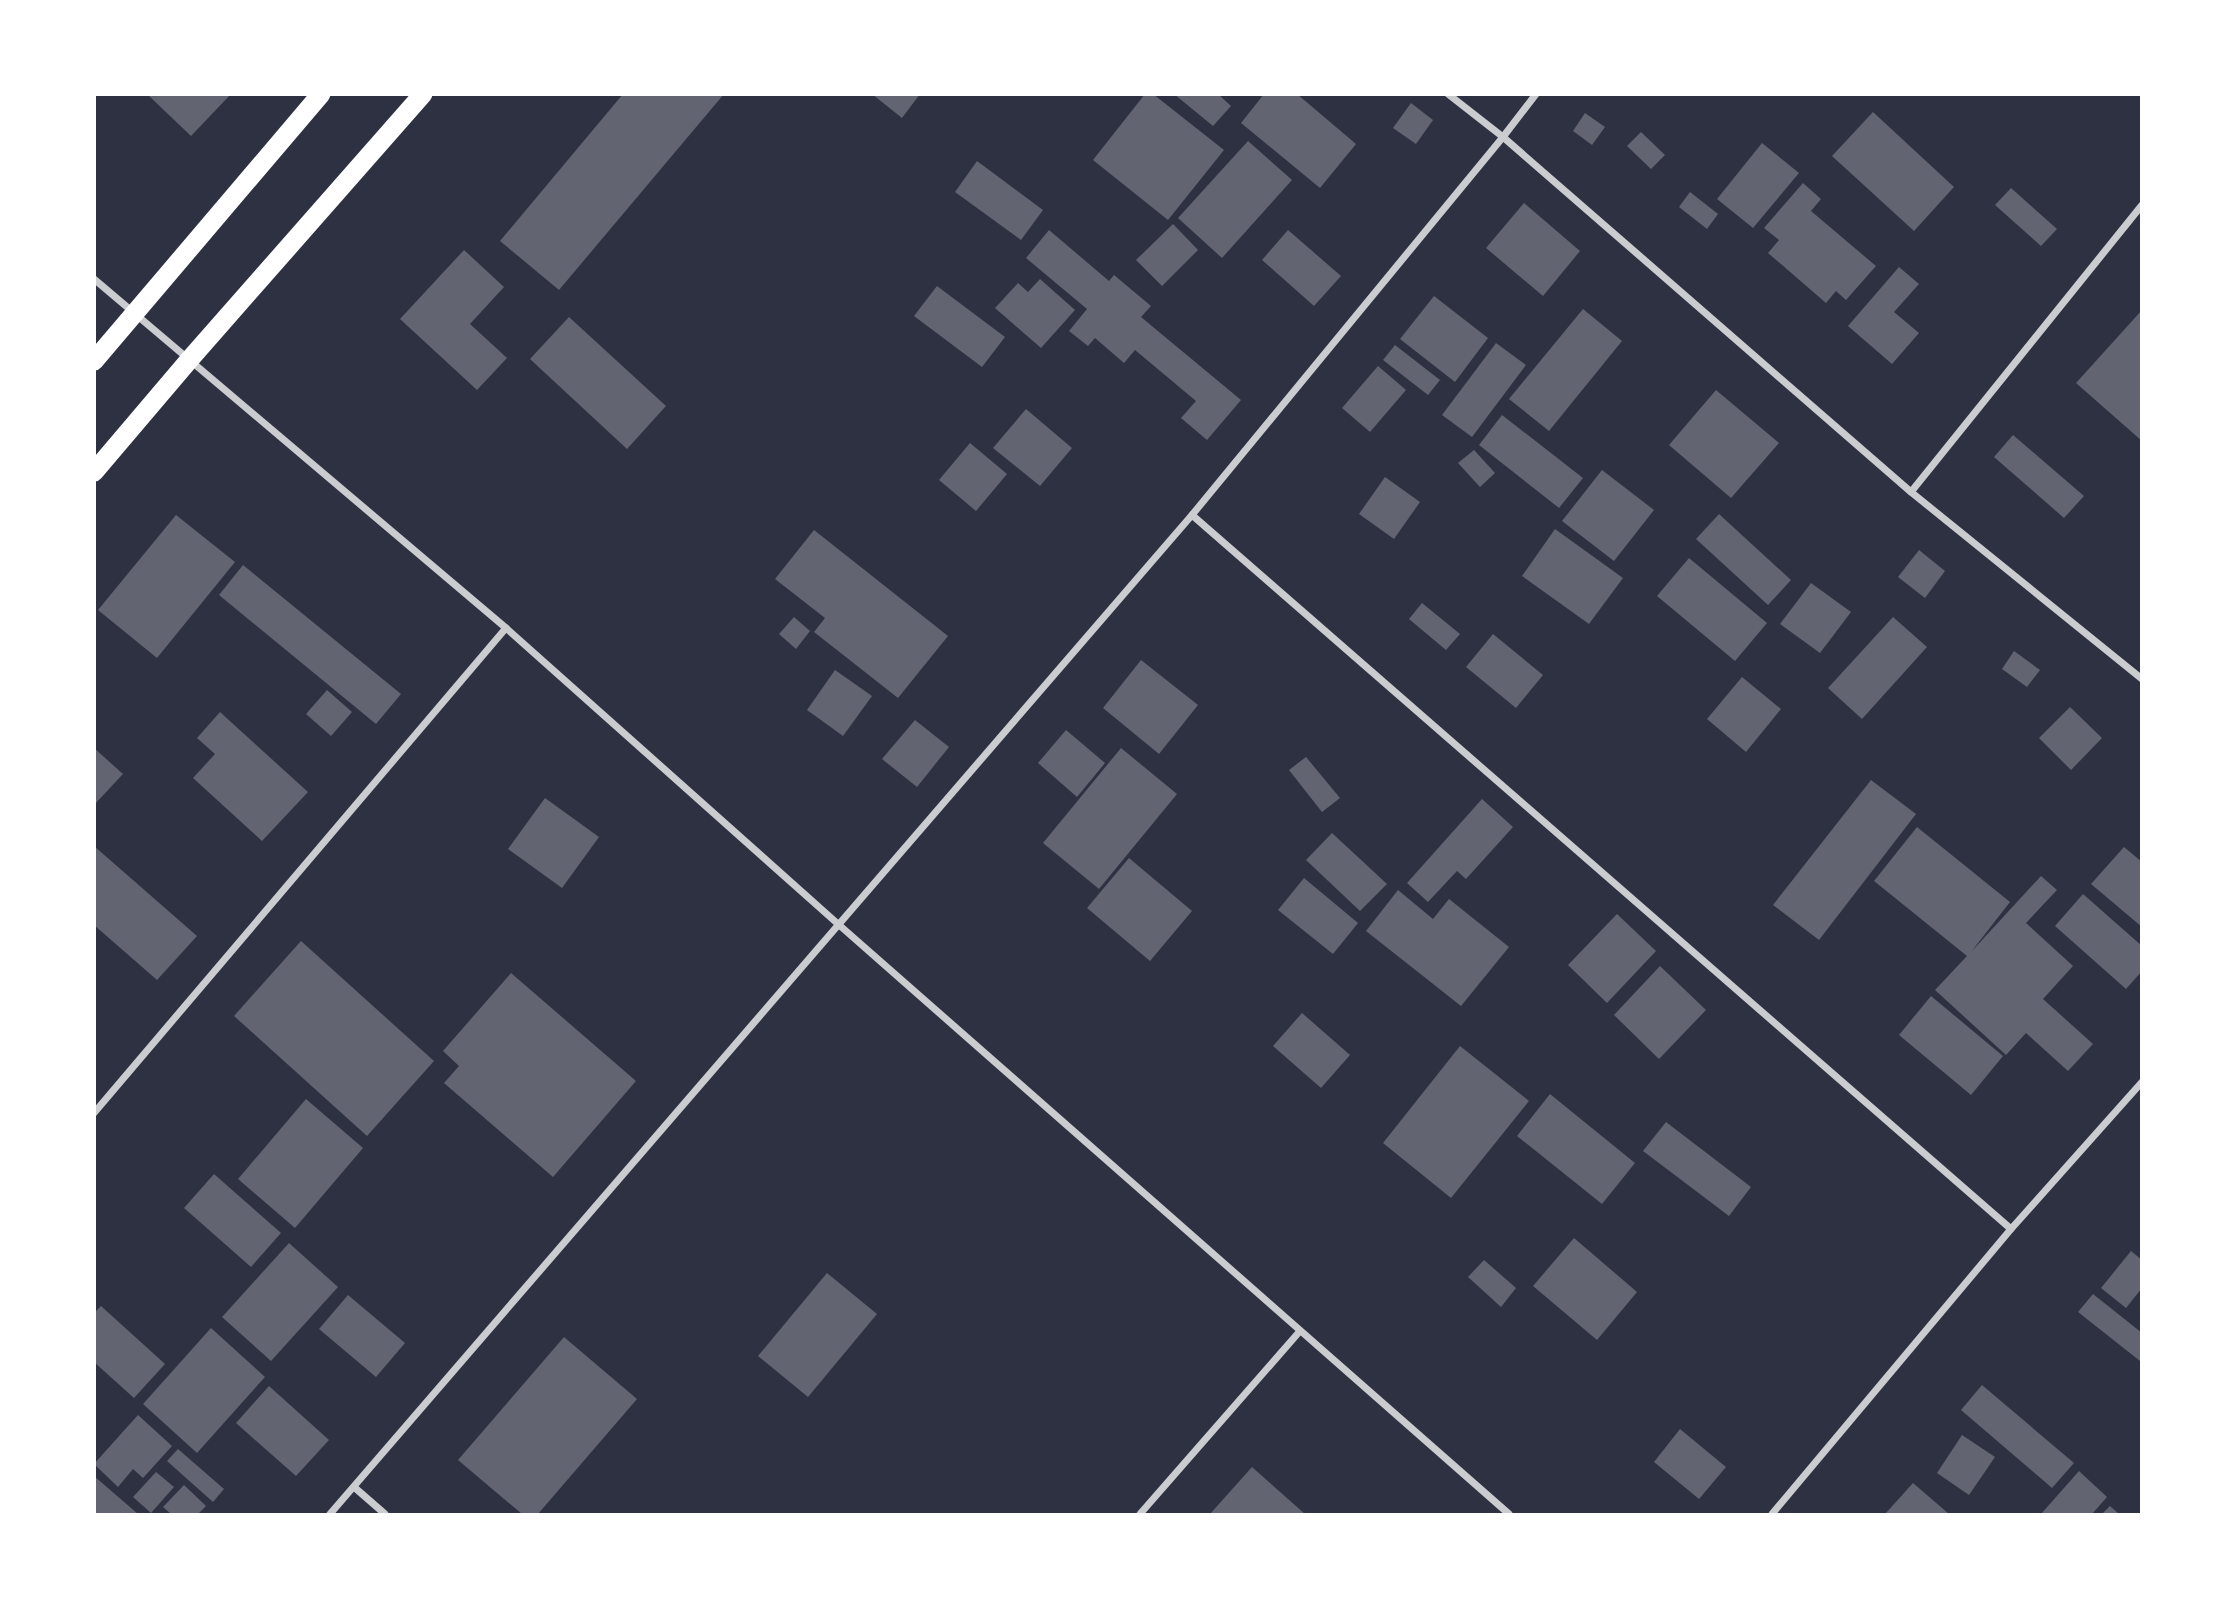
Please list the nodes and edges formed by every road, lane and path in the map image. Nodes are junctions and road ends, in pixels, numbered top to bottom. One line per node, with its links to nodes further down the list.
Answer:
1 (321, 94): 8 (highway)
2 (423, 94): 9 (highway)
3 (1448, 94): 5 (street)
4 (1536, 94): 5 (street)
5 (1503, 137): 12 (street); 13 (street)
6 (2141, 205): 12 (street)
7 (94, 279): 8 (street)
8 (136, 313): 9 (street); 10 (highway)
9 (190, 359): 11 (highway); 14 (street)
10 (94, 361)
11 (94, 472)
12 (1911, 492): 15 (street)
13 (1192, 515): 16 (street); 19 (street)
14 (506, 628): 16 (street); 18 (street)
15 (2141, 679)
16 (838, 924): 20 (street); 21 (street)
17 (2141, 1082): 19 (street)
18 (94, 1113)
19 (2011, 1229): 26 (street)
20 (1300, 1331): 24 (street); 25 (street)
21 (354, 1487): 22 (street); 23 (street)
22 (330, 1514)
23 (385, 1514)
24 (1140, 1514)
25 (1509, 1514)
26 (1772, 1514)

